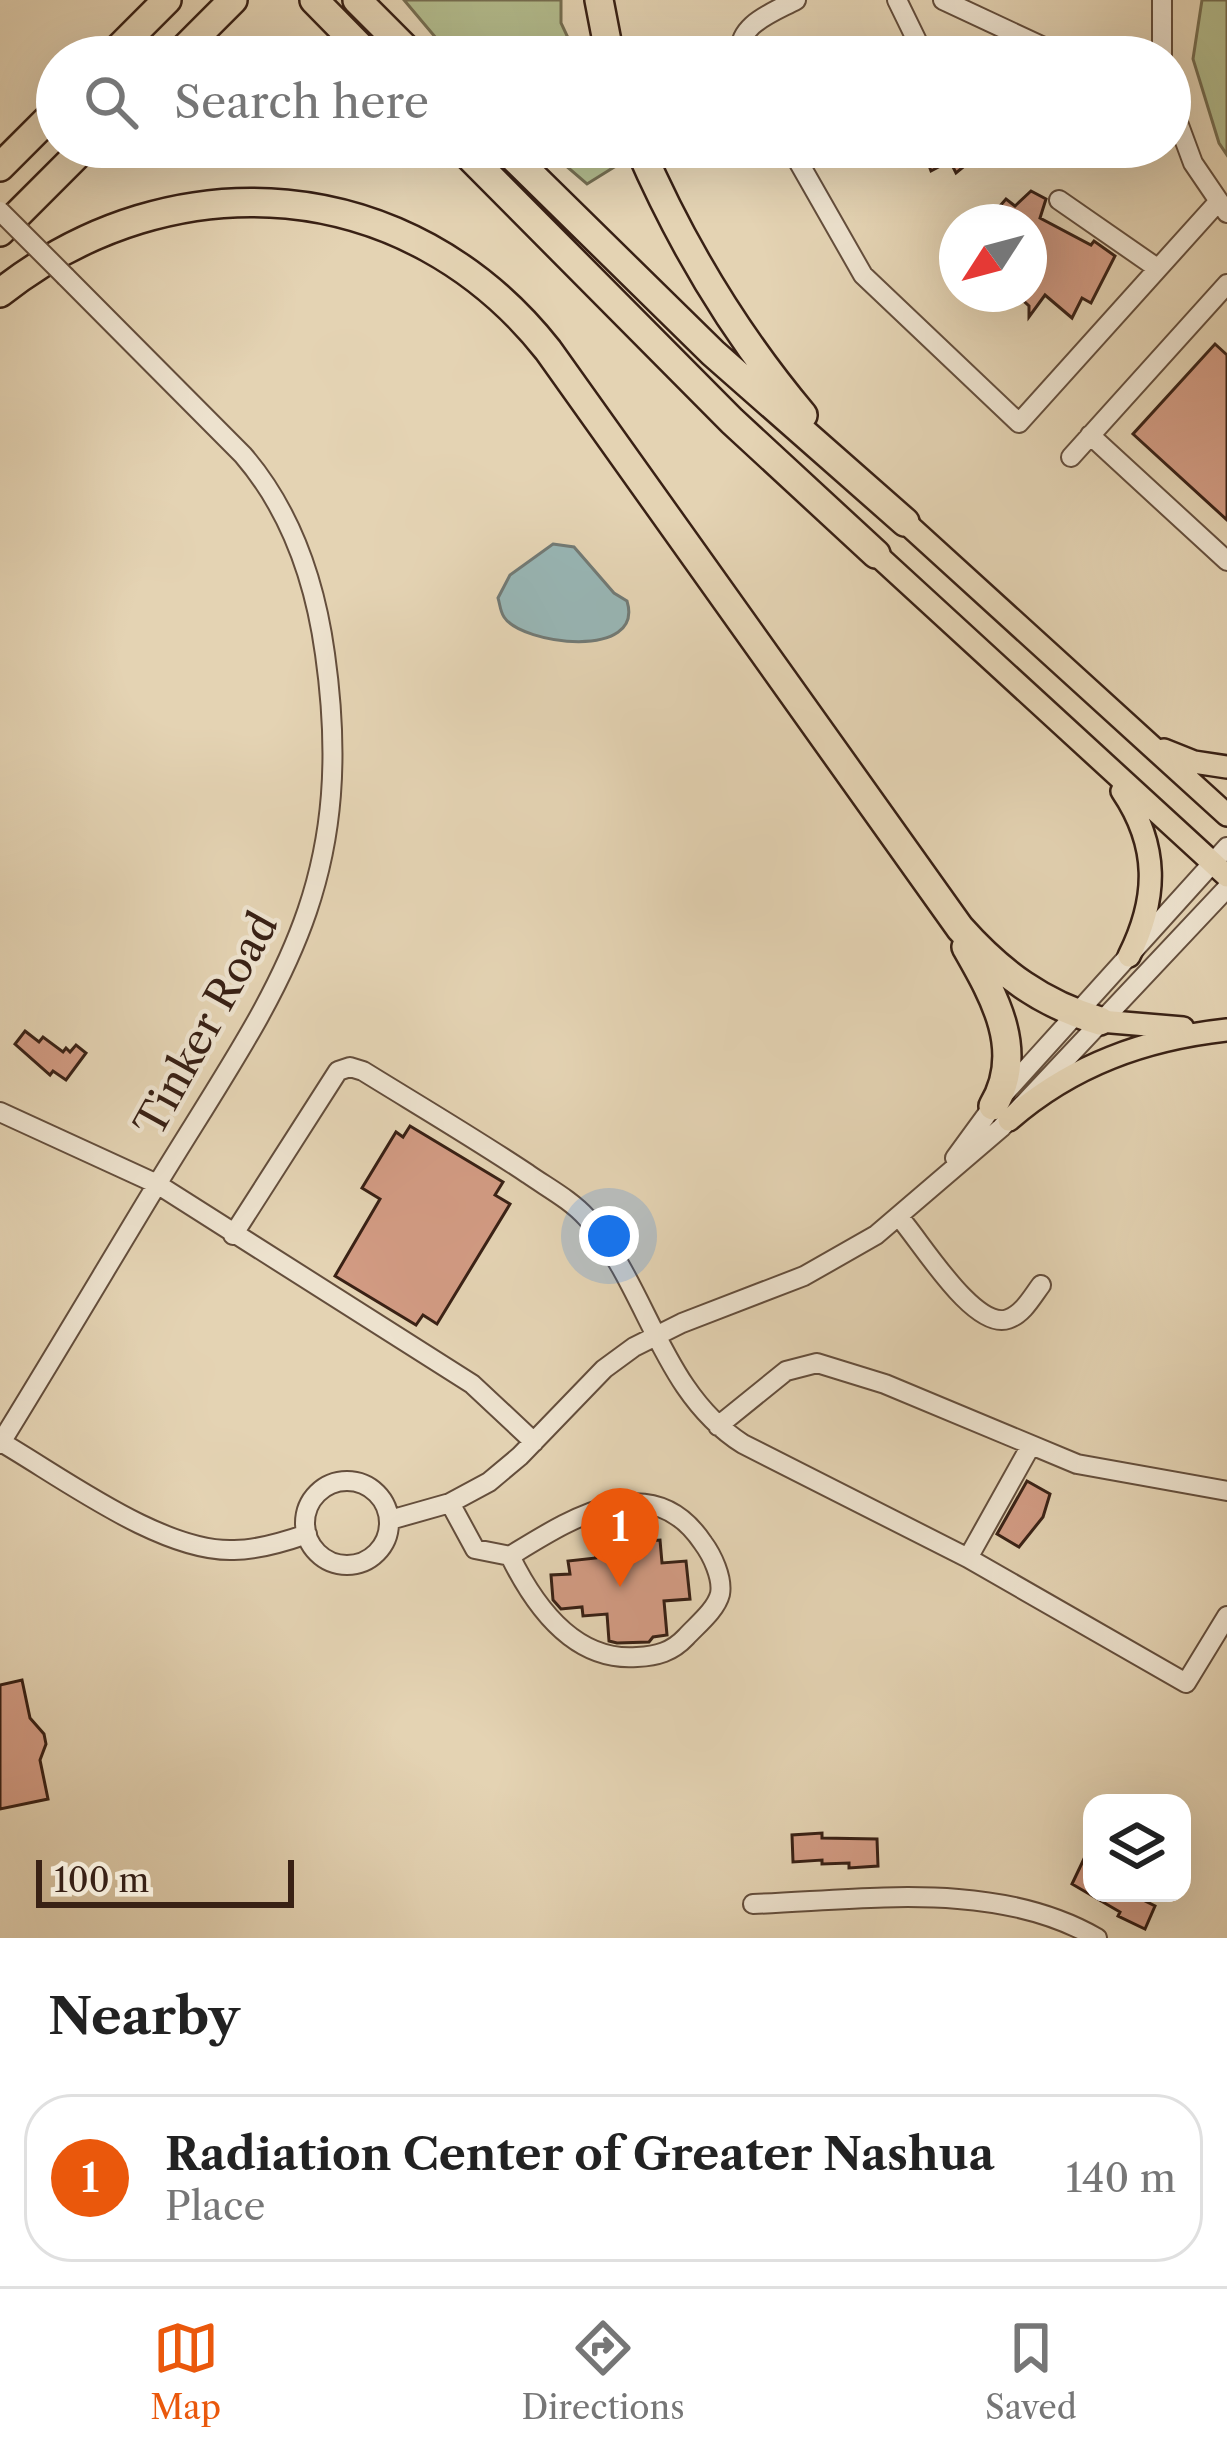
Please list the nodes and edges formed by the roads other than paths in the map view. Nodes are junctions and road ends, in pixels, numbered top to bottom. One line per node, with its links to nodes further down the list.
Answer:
1 (149, 0): 11 (highway)
2 (167, 0): 12 (highway)
3 (233, 0): 13 (highway)
4 (357, 0): 15 (highway)
5 (599, 0): 16 (highway)
6 (796, 0): 17 (street)
7 (897, 0): 18 (street)
8 (943, 0): 19 (street)
9 (1162, 0): 20 (street)
10 (321, 7): 14 (highway)
11 (117, 36)
12 (131, 36)
13 (197, 36)
14 (349, 36)
15 (392, 36)
16 (606, 36)
17 (742, 36)
18 (915, 36)
19 (1021, 36)
20 (1162, 36)
21 (36, 130): 23 (highway)
22 (1191, 156): 30 (street)
23 (0, 166)
24 (64, 168): 32 (highway)
25 (481, 168): 39 (highway)
26 (524, 168): 38 (highway)
27 (648, 168): 38 (highway)
28 (802, 168): 33 (street)
29 (1059, 200): 33 (street)
30 (1222, 207): 33 (street)
31 (0, 211): 53 (street, Tinker Road, bridge)
32 (0, 232)
33 (1157, 268)
34 (1227, 284): 36 (street)
35 (0, 293): 46 (highway)
36 (1090, 435): 37 (street); 40 (street)
37 (1071, 457)
38 (905, 522): 41 (main road)
39 (876, 554): 42 (main road)
40 (1227, 561)
41 (1141, 737): 43 (main road); 44 (main road)
42 (1093, 753): 45 (main road); 48 (main road)
43 (1227, 766)
44 (1227, 815)
45 (1222, 862): 48 (street)
46 (922, 877): 49 (highway); 52 (highway)
47 (1227, 888): 49 (street)
48 (1129, 956): 49 (street)
49 (1088, 1017): 50 (main road); 52 (street)
50 (1225, 1030): 52 (main road)
51 (0, 1112): 53 (street)
52 (1001, 1113): 54 (street)
53 (157, 1184): 55 (street); 60 (street, Tinker Road)
54 (899, 1217): 56 (street); 57 (street)
55 (233, 1234): 57 (street); 59 (street)
56 (1041, 1285)
57 (656, 1335): 58 (street); 59 (street)
58 (718, 1426): 61 (street); 67 (street)
59 (534, 1442): 63 (street)
60 (1, 1443): 65 (street)
61 (1030, 1447): 62 (street); 67 (street)
62 (1227, 1491)
63 (450, 1503): 64 (street); 66 (street)
64 (390, 1520): 65 (street); 65 (street)
65 (307, 1534)
66 (510, 1556): 66 (street)
67 (968, 1558): 68 (street)
68 (1227, 1616)
69 (753, 1904): 70 (street)
70 (1097, 1938)

